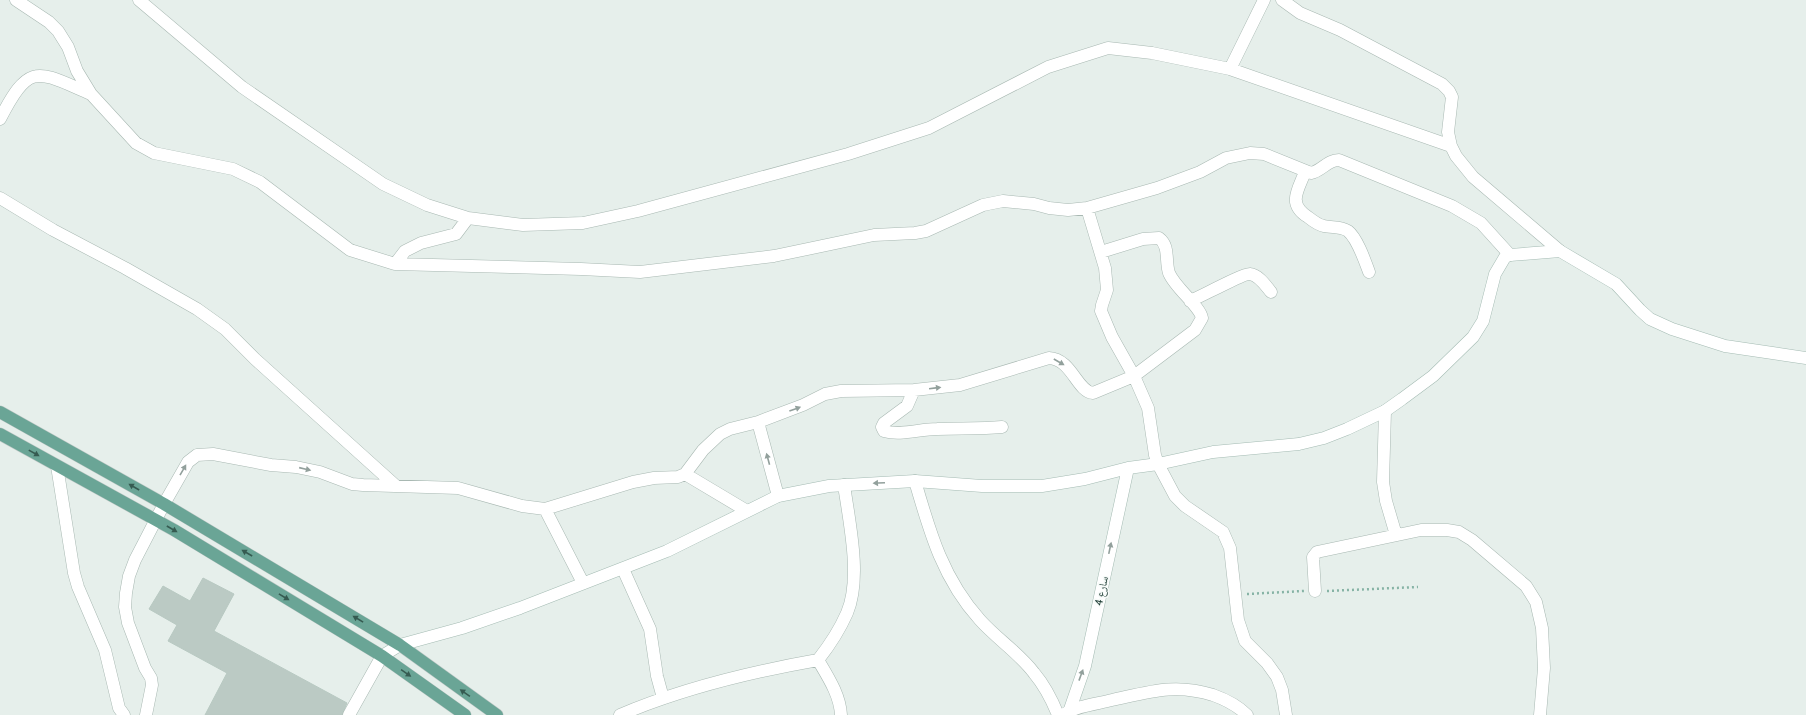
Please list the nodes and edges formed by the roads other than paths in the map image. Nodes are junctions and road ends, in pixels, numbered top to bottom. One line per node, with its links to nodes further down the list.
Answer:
1 (16, 0): 6 (street)
2 (139, 0): 12 (street)
3 (1264, 0): 5 (street)
4 (1282, 0): 8 (street)
5 (1230, 69): 8 (street); 12 (street)
6 (91, 94): 7 (street); 16 (street)
7 (0, 119)
8 (1451, 146): 13 (street)
9 (1305, 172): 11 (street); 15 (street); 17 (street)
10 (0, 198): 34 (street)
11 (1087, 208): 14 (street); 16 (street)
12 (468, 218): 16 (street)
13 (1560, 251): 15 (street); 20 (street)
14 (1101, 252): 19 (street); 21 (street)
15 (1510, 255): 23 (street)
16 (395, 264)
17 (1370, 272)
18 (1271, 292): 19 (street)
19 (1190, 301): 21 (street)
20 (1806, 358)
21 (1134, 376): 22 (street, one-way to 21); 28 (street)
22 (914, 390): 25 (street, one-way to 22); 26 (street)
23 (1385, 410): 28 (street); 40 (street)
24 (0, 412): 36 (main road, one-way to 24)
25 (758, 422): 31 (street); 35 (street, one-way to 25)
26 (1002, 427)
27 (0, 434): 29 (main road, one-way to 29)
28 (1158, 464): 30 (street); 57 (street)
29 (57, 466): 39 (main road); 49 (street)
30 (1128, 468): 32 (street); 48 (street, سارع 4, one-way to 30)
31 (685, 474): 37 (street); 38 (street)
32 (915, 481): 33 (street, one-way to 33); 48 (street)
33 (844, 485): 35 (street); 46 (street)
34 (396, 486): 36 (street, one-way to 34); 37 (street)
35 (778, 496): 38 (street)
36 (164, 504): 39 (street); 44 (main road, one-way to 36)
37 (545, 509): 42 (street)
38 (747, 511): 41 (street)
39 (157, 521): 45 (main road, one-way to 45); 50 (street)
40 (1396, 535): 43 (street); 58 (street)
41 (623, 569): 42 (street); 47 (street)
42 (583, 583): 44 (street)
43 (1315, 591)
44 (400, 644): 45 (street); 53 (main road, one-way to 44)
45 (382, 656): 51 (street); 52 (main road, one-way to 52)
46 (818, 660): 47 (street); 55 (street)
47 (663, 698): 54 (street)
48 (1064, 714): 56 (street)
49 (124, 715)
50 (146, 715)
51 (349, 715)
52 (465, 715)
53 (498, 715)
54 (620, 715)
55 (841, 715)
56 (1247, 715)
57 (1286, 715)
58 (1540, 715)

